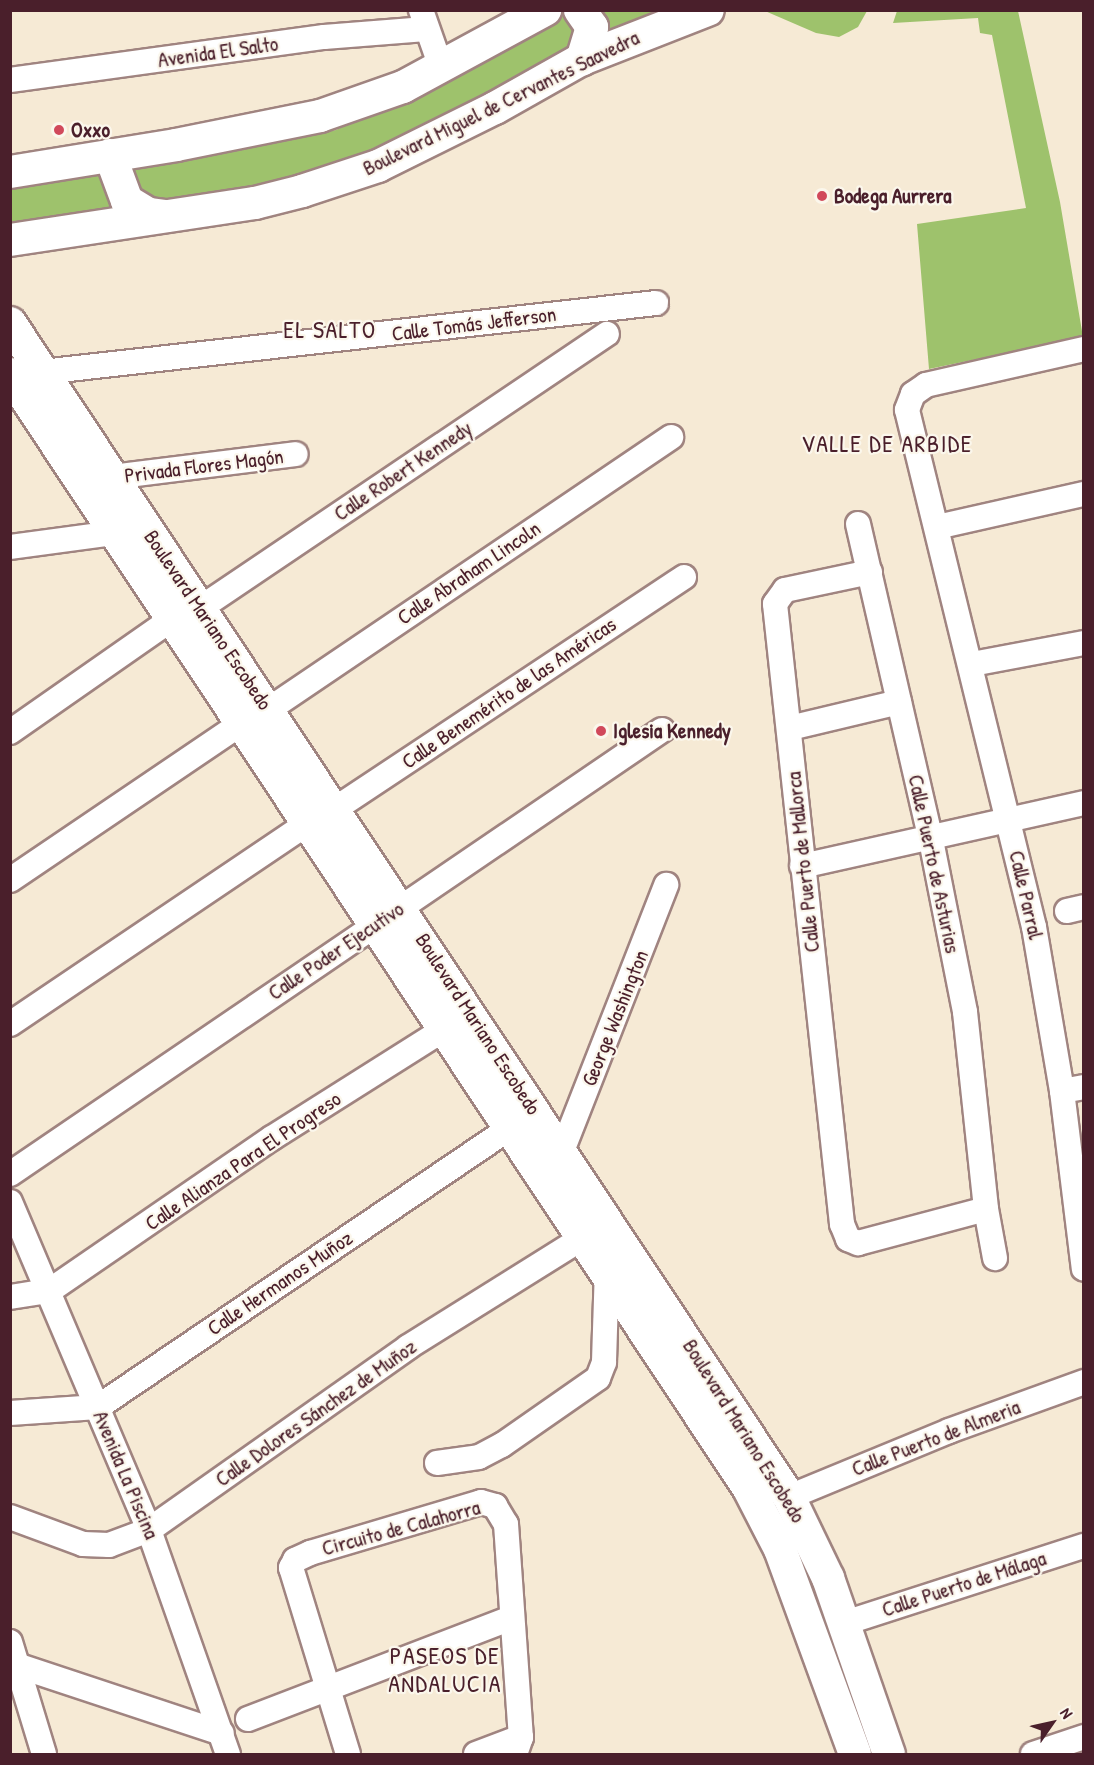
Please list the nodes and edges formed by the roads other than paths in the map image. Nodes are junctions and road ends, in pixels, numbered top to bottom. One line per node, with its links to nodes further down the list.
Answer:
1 (545, 10): 6 (main road)
2 (580, 10): 5 (main road)
3 (708, 10): 5 (main road, Boulevard Miguel de Cervantes Saavedra)
4 (424, 20): 6 (street); 7 (street, Avenida El Salto)
5 (582, 60): 10 (main road, Boulevard Miguel de Cervantes Saavedra)
6 (441, 67): 8 (main road)
7 (10, 80)
8 (110, 155): 9 (main road); 10 (main road)
9 (10, 172)
10 (170, 216): 11 (main road, Boulevard Miguel de Cervantes Saavedra)
11 (10, 240)
12 (656, 303): 16 (street, Calle Tomás Jefferson)
13 (10, 323): 16 (main road, Boulevard Mariano Escobedo)
14 (607, 334): 28 (street, Calle Robert Kennedy)
15 (1083, 349): 23 (street, Calle Parral)
16 (42, 372): 20 (main road, Boulevard Mariano Escobedo)
17 (11, 376): 24 (main road, Boulevard Mariano Escobedo)
18 (671, 437): 32 (street, Calle Abraham Lincoln)
19 (296, 454): 20 (street, Privada Flores Magón)
20 (112, 477): 28 (main road, Boulevard Mariano Escobedo)
21 (1083, 494): 23 (street)
22 (858, 524): 26 (street, Calle Puerto de Asturias)
23 (937, 527): 30 (street, Calle Parral)
24 (114, 533): 25 (street); 28 (main road, Boulevard Mariano Escobedo)
25 (10, 547)
26 (870, 572): 31 (street, Calle Puerto de Asturias); 33 (street, Calle Puerto de Mallorca)
27 (684, 577): 37 (street, Calle Benemérito de las Américas)
28 (186, 614): 32 (main road, Boulevard Mariano Escobedo); 35 (street, Calle Robert Kennedy)
29 (1083, 643): 30 (street)
30 (972, 664): 38 (street, Calle Parral)
31 (899, 702): 33 (street); 40 (street, Calle Puerto de Asturias)
32 (255, 716): 37 (main road, Boulevard Mariano Escobedo); 39 (main road, Boulevard Mariano Escobedo); 42 (street, Calle Abraham Lincoln)
33 (790, 728): 41 (street, Calle Puerto de Mallorca)
34 (662, 730): 44 (street, Calle Poder Ejecutivo)
35 (10, 732)
36 (1083, 803): 38 (street)
37 (335, 809): 44 (main road, Boulevard Mariano Escobedo)
38 (1008, 822): 40 (street); 48 (street, Calle Parral)
39 (308, 823): 44 (main road, Boulevard Mariano Escobedo); 46 (street)
40 (930, 840): 41 (street); 53 (street, Calle Puerto de Asturias)
41 (802, 866): 53 (street, Calle Puerto de Mallorca)
42 (10, 880)
43 (666, 885): 50 (street, George Washington)
44 (388, 915): 45 (main road, Boulevard Mariano Escobedo); 47 (main road, Boulevard Mariano Escobedo); 51 (street, Calle Poder Ejecutivo)
45 (471, 1012): 47 (street, Calle Alianza Para El Progreso); 49 (main road, Boulevard Mariano Escobedo)
46 (10, 1024)
47 (445, 1029): 49 (main road, Boulevard Mariano Escobedo); 59 (street, Calle Alianza Para El Progreso)
48 (1073, 1089): 57 (street, Calle Parral)
49 (523, 1119): 50 (main road, Boulevard Mariano Escobedo); 55 (main road, Boulevard Mariano Escobedo); 62 (street, Calle Hermanos Muñoz)
50 (562, 1151): 54 (main road, Boulevard Mariano Escobedo)
51 (10, 1173)
52 (10, 1202): 59 (street, Avenida La Piscina)
53 (986, 1209): 56 (street, Calle Puerto de Asturias)
54 (612, 1227): 55 (street, Calle Dolores Sánchez de Muñoz); 58 (street); 65 (main road, Boulevard Mariano Escobedo)
55 (582, 1239): 58 (main road, Boulevard Mariano Escobedo); 67 (street, Calle Dolores Sánchez de Muñoz)
56 (995, 1258)
57 (1083, 1269)
58 (605, 1273): 64 (street); 81 (main road, Boulevard Mariano Escobedo)
59 (49, 1292): 60 (street, Calle Alianza Para El Progreso); 62 (street, Avenida La Piscina)
60 (10, 1297)
61 (1083, 1382): 65 (street, Calle Puerto de Almeria)
62 (98, 1407): 63 (street); 67 (street, Avenida La Piscina)
63 (10, 1413)
64 (437, 1463)
65 (789, 1497): 70 (main road, Boulevard Mariano Escobedo)
66 (10, 1517): 67 (street, Calle Dolores Sánchez de Muñoz)
67 (149, 1530): 76 (street, Avenida La Piscina)
68 (1083, 1546): 70 (street, Calle Puerto de Málaga)
69 (511, 1618): 73 (street); 73 (street, Circuito de Calahorra); 77 (street, Circuito de Calahorra)
70 (845, 1623): 82 (main road, Boulevard Mariano Escobedo)
71 (10, 1642): 72 (street)
72 (14, 1664): 76 (street); 78 (street)
73 (326, 1689): 74 (street); 79 (street, Circuito de Calahorra)
74 (248, 1719)
75 (1083, 1737): 83 (street)
76 (225, 1744)
77 (518, 1746): 80 (street)
78 (44, 1755)
79 (348, 1755)
80 (476, 1755)
81 (855, 1755)
82 (890, 1755)
83 (1033, 1755)

